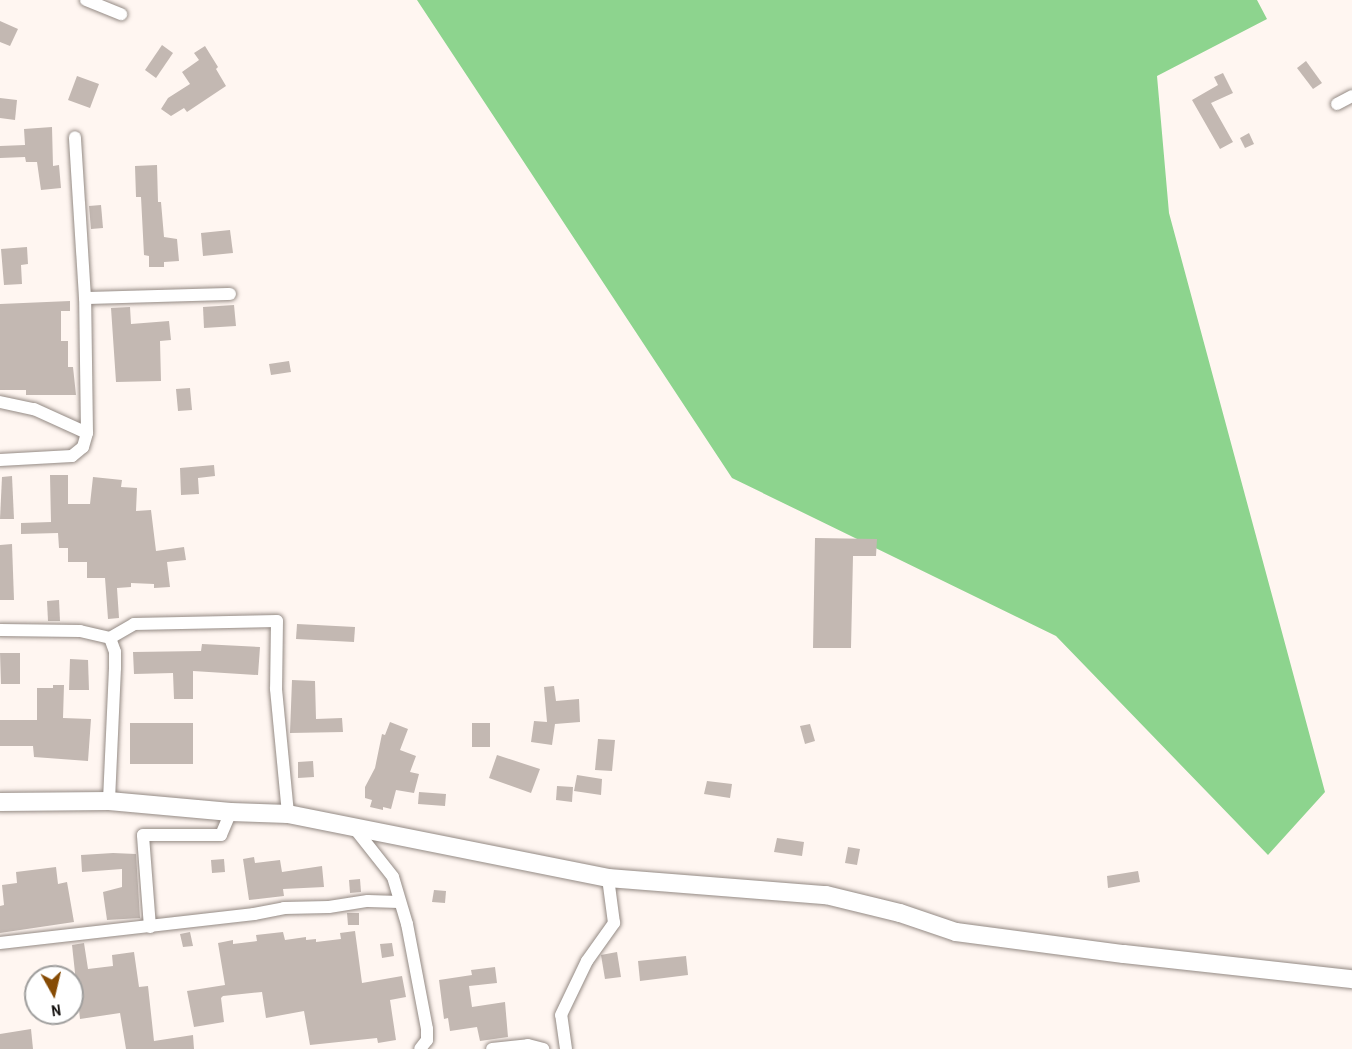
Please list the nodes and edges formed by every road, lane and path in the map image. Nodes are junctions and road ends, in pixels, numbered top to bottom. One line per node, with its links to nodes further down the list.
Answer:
1 (86, 0): 2 (street)
2 (121, 14)
3 (1352, 96): 4 (street)
4 (1337, 104)
5 (75, 137): 7 (street)
6 (230, 294): 7 (street)
7 (86, 298): 9 (street)
8 (0, 402): 9 (street)
9 (87, 433): 10 (street)
10 (0, 460)
11 (0, 630): 12 (street)
12 (110, 638): 13 (street); 16 (street)
13 (109, 801): 14 (main road); 15 (main road)
14 (0, 802)
15 (231, 812): 16 (main road); 22 (street)
16 (288, 814): 17 (main road)
17 (351, 824): 18 (main road); 19 (street)
18 (608, 878): 24 (main road); 29 (street)
19 (394, 882): 20 (street); 21 (street)
20 (382, 901): 21 (street); 22 (street)
21 (399, 902): 25 (street)
22 (150, 927): 23 (street)
23 (0, 943)
24 (1352, 979)
25 (422, 1048): 26 (street)
26 (438, 1049)
27 (492, 1049): 28 (street)
28 (543, 1049)
29 (566, 1049)

